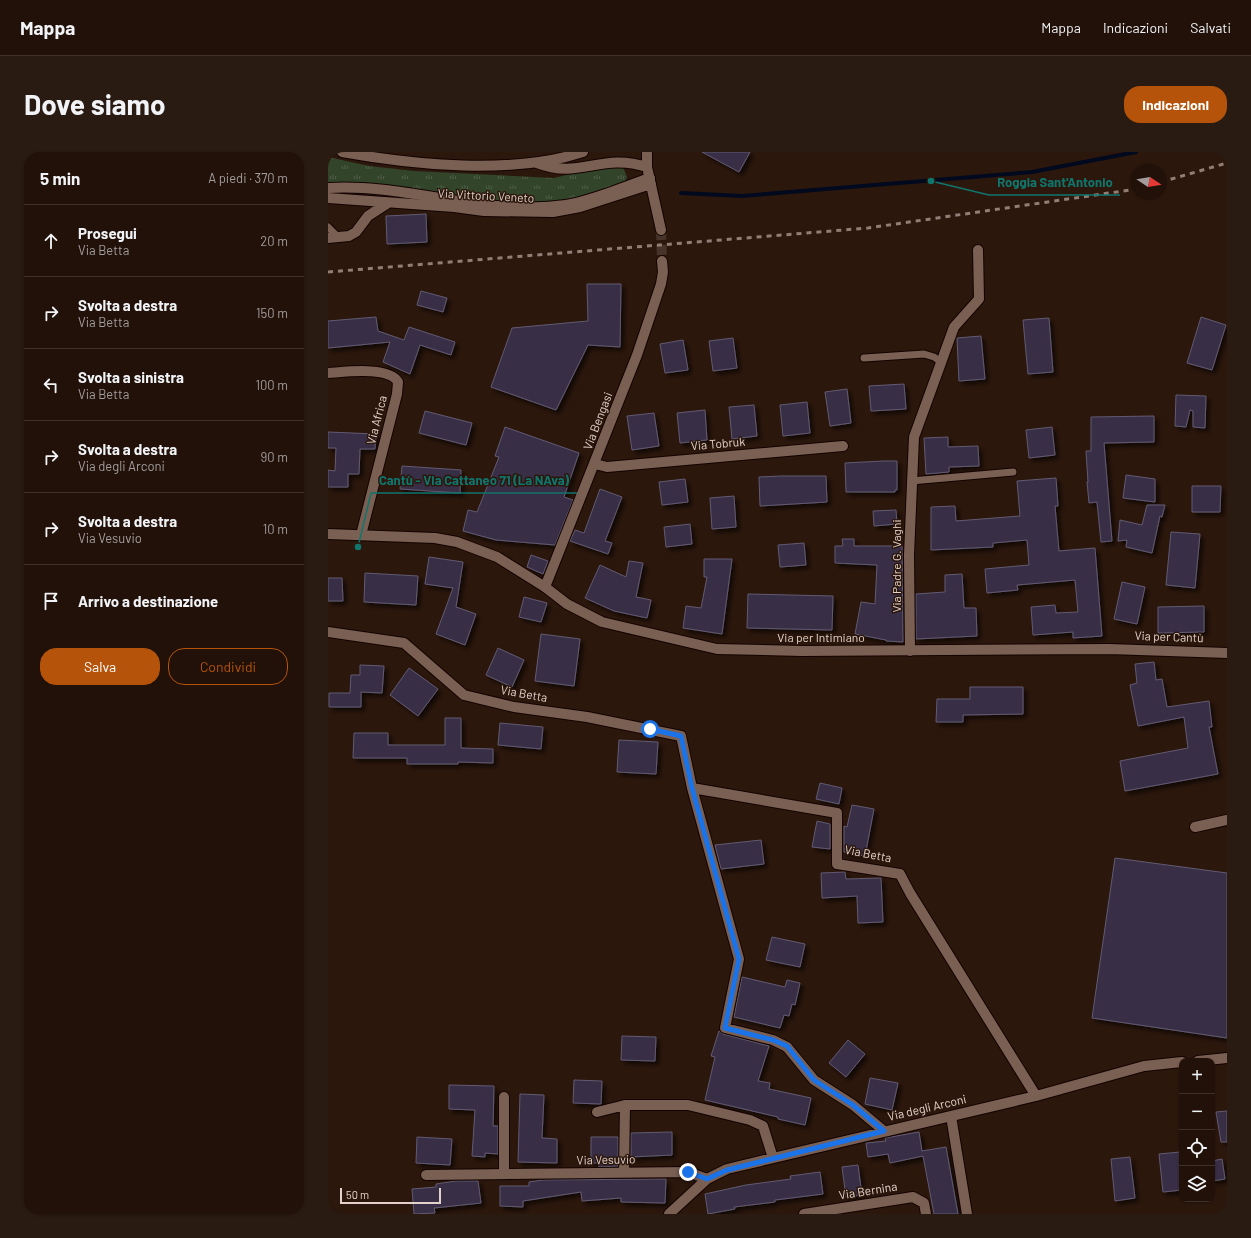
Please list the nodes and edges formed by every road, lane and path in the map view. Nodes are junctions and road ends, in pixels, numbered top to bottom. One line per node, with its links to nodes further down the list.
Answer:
1 (342, 152): 5 (street)
2 (583, 152): 5 (street)
3 (637, 152): 6 (street)
4 (647, 152): 6 (street)
5 (537, 164): 6 (street)
6 (647, 167): 7 (street)
7 (651, 181): 8 (street); 10 (street, Via Vittorio Veneto); 12 (street)
8 (328, 188)
9 (328, 198): 10 (street, Via Vittorio Veneto)
10 (388, 203): 13 (street)
11 (328, 227): 13 (lane)
12 (661, 230)
13 (333, 237)
14 (978, 250): 17 (street, Via Padre G. Vaghi)
15 (662, 262): 20 (street, Via Bengasi)
16 (864, 358): 17 (lane)
17 (941, 362): 22 (street, Via Padre G. Vaghi)
18 (328, 373): 24 (street, Via Africa)
19 (843, 446): 20 (street, Via Tobruk)
20 (595, 464): 25 (street, Via Bengasi)
21 (1013, 472): 22 (lane)
22 (911, 481): 28 (street, Via Padre G. Vaghi)
23 (328, 534): 24 (street, Via per Intimiano)
24 (361, 535): 25 (street, Via per Intimiano)
25 (545, 587): 28 (street, Via per Intimiano)
26 (328, 632): 30 (street, Via Betta)
27 (1109, 649): 28 (street, Via per Intimiano); 29 (street, Via per Cantù)
28 (910, 650)
29 (1227, 653)
30 (692, 788): 36 (street, Via Betta); 41 (street, Via Betta)
31 (1227, 820): 32 (street)
32 (1195, 827)
33 (1227, 1058): 34 (street)
34 (1215, 1059)
35 (1179, 1062): 36 (street, Via degli Arconi)
36 (1036, 1096): 40 (street, Via degli Arconi)
37 (504, 1097): 44 (street)
38 (625, 1105): 39 (street); 42 (street); 43 (street)
39 (597, 1112)
40 (951, 1116): 41 (street, Via degli Arconi); 50 (street)
41 (884, 1131): 42 (street, Via degli Arconi)
42 (773, 1158): 46 (street, Via degli Arconi)
43 (624, 1173): 44 (street, Via Vesuvio); 46 (street, Via Vesuvio)
44 (504, 1174): 45 (street, Via Vesuvio)
45 (426, 1175)
46 (707, 1179): 47 (street, Via degli Arconi)
47 (669, 1214)
48 (804, 1214): 49 (street, Via Bernina)
49 (926, 1214)
50 (967, 1214)

